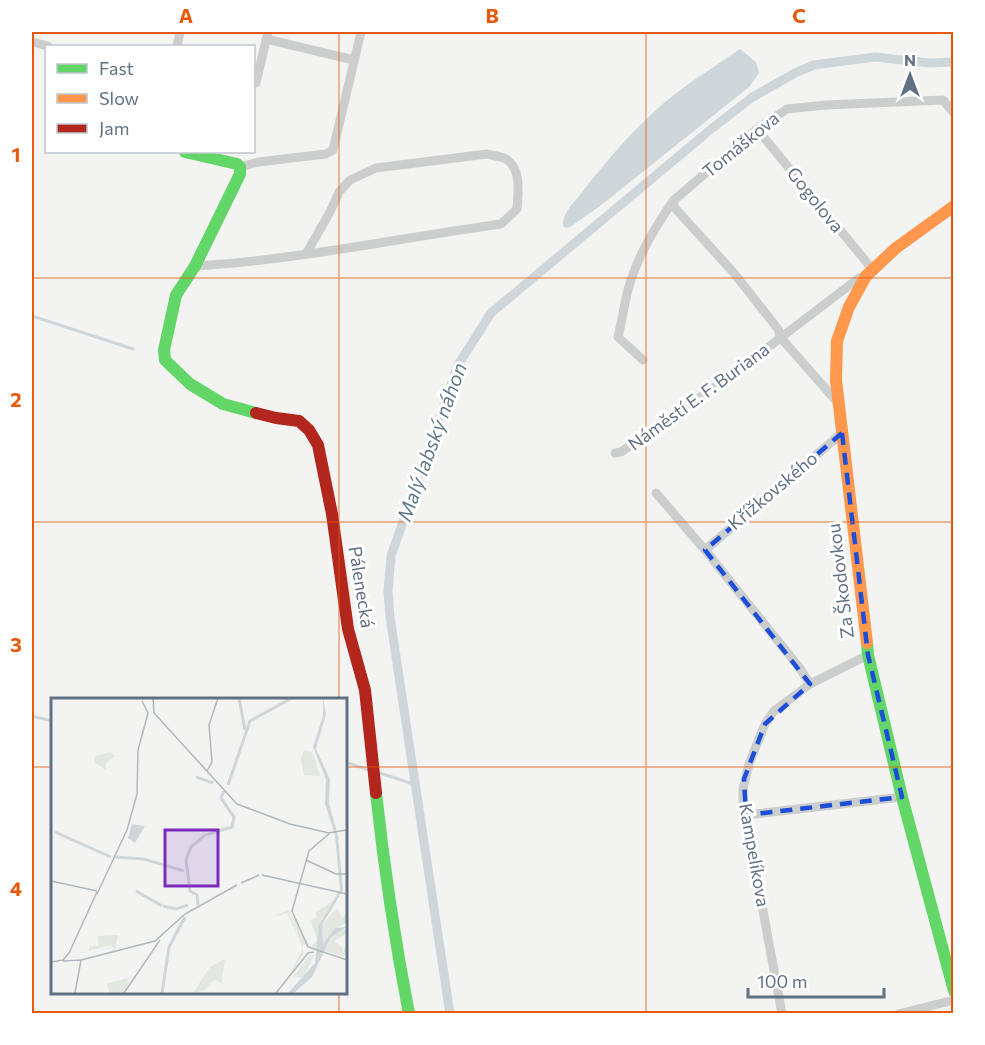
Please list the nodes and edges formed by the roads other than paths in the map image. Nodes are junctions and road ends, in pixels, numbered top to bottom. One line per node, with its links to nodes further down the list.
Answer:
1 (361, 32): 3 (street)
2 (267, 35): 3 (street); 4 (street)
3 (354, 60): 8 (street)
4 (256, 83)
5 (954, 113): 6 (street, Tomáškova)
6 (757, 129): 9 (street, Tomáškova); 13 (street, Gogolova)
7 (189, 153): 8 (street)
8 (240, 167): 12 (street, Pálenecká)
9 (673, 201): 14 (street); 15 (street, Tomáškova)
10 (954, 206): 13 (street, Za Škodovkou)
11 (306, 254): 11 (street); 12 (street)
12 (195, 266): 27 (street, Pálenecká)
13 (869, 273): 14 (street, Náměstí E. F. Buriana); 16 (street, Za Škodovkou)
14 (780, 338): 16 (street); 18 (street, Náměstí E. F. Buriana)
15 (643, 360)
16 (839, 404): 17 (street, Za Škodovkou)
17 (842, 433): 20 (street, Křížkovského); 21 (street, Za Škodovkou)
18 (615, 453)
19 (657, 493): 20 (street)
20 (705, 550): 22 (street)
21 (868, 655): 22 (street, Kampelíkova); 23 (street, Za Škodovkou)
22 (810, 684): 24 (street, Kampelíkova)
23 (902, 797): 24 (street); 25 (street, Za Škodovkou)
24 (746, 815): 28 (street, Kampelíkova)
25 (954, 992)
26 (954, 1000): 29 (street)
27 (409, 1014)
28 (782, 1014)
29 (898, 1014)

